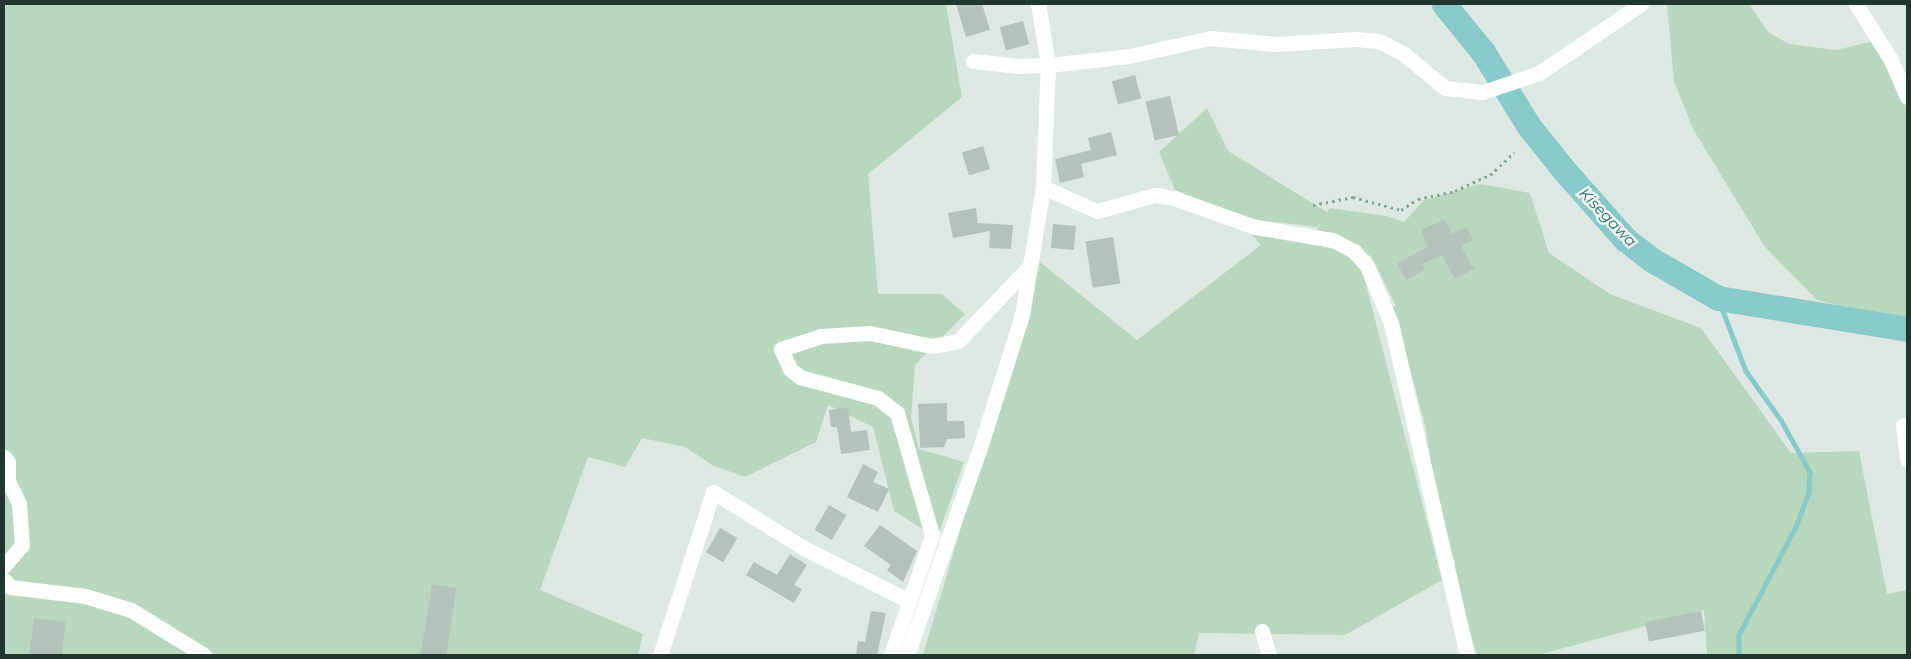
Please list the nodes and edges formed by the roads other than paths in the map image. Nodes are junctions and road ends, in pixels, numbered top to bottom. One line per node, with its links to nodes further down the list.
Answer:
1 (1038, 4): 5 (street)
2 (1641, 4): 5 (street)
3 (1856, 4): 6 (street)
4 (973, 61): 5 (street)
5 (1048, 65): 7 (street)
6 (1907, 97)
7 (1043, 187): 8 (street); 21 (street)
8 (1030, 265): 14 (street); 19 (street)
9 (1903, 425): 11 (street)
10 (4, 457): 12 (street)
11 (1907, 460)
12 (4, 566)
13 (4, 580): 16 (street)
14 (909, 601): 17 (street); 18 (street)
15 (1262, 631): 20 (street)
16 (204, 655)
17 (660, 655)
18 (891, 655)
19 (907, 655)
20 (1268, 655)
21 (1467, 655)

